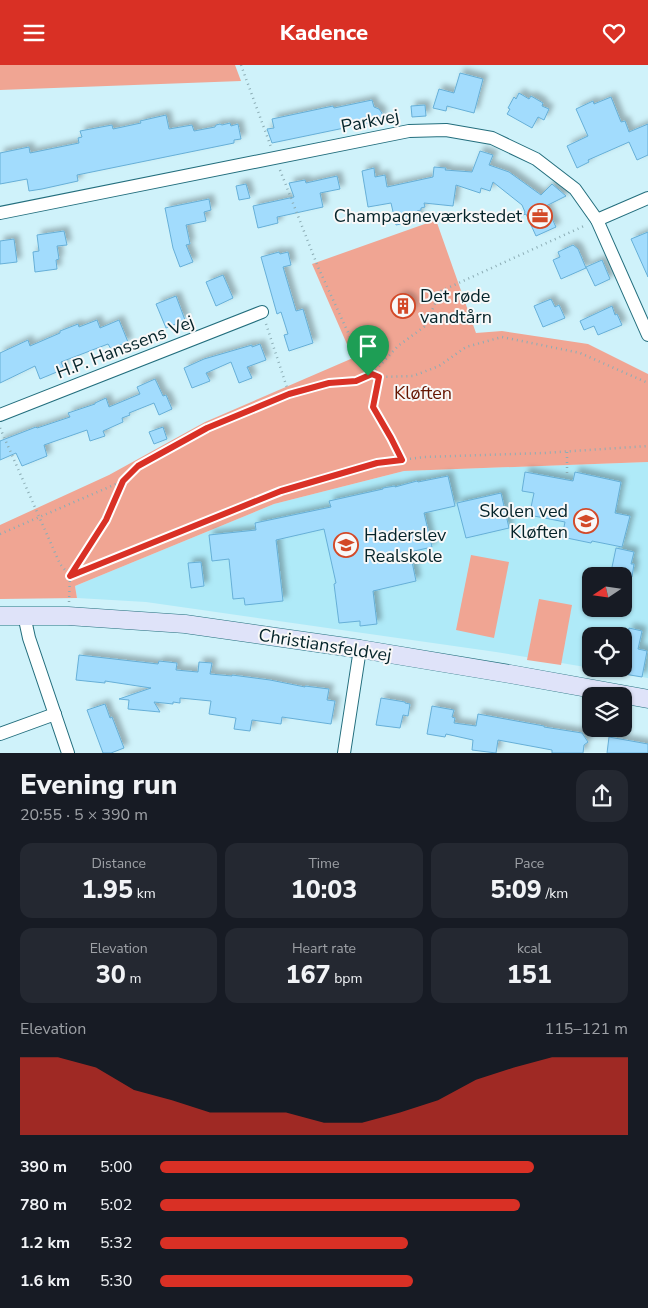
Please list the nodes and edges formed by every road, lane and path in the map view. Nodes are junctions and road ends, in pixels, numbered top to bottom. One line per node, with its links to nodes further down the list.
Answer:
1 (241, 65): 2 (path)
2 (275, 157): 4 (street, Parkvej); 5 (street, Parkvej); 9 (path)
3 (648, 198): 5 (street)
4 (0, 213)
5 (597, 220): 7 (street, Parkvej); 8 (path)
6 (262, 312): 12 (path); 13 (street, H.P. Hanssens Vej)
7 (648, 335)
8 (372, 374): 9 (path); 10 (path)
9 (368, 376): 12 (path)
10 (379, 377): 11 (path); 17 (path)
11 (648, 383)
12 (289, 394): 19 (path)
13 (0, 415)
14 (0, 428): 20 (path)
15 (648, 446): 16 (path)
16 (567, 452): 17 (path); 18 (path)
17 (402, 460): 22 (path)
18 (567, 473)
19 (123, 481): 20 (path); 22 (path)
20 (39, 517): 21 (path); 22 (path)
21 (0, 533)
22 (70, 576): 25 (path)
23 (0, 615): 24 (street, Christiansfeldvej)
24 (24, 615): 25 (street, Christiansfeldvej); 28 (street)
25 (68, 616): 26 (street, Christiansfeldvej)
26 (360, 649): 27 (street, Christiansfeldvej); 31 (street)
27 (648, 699)
28 (55, 714): 29 (street); 30 (street)
29 (0, 734)
30 (68, 753)
31 (344, 753)

